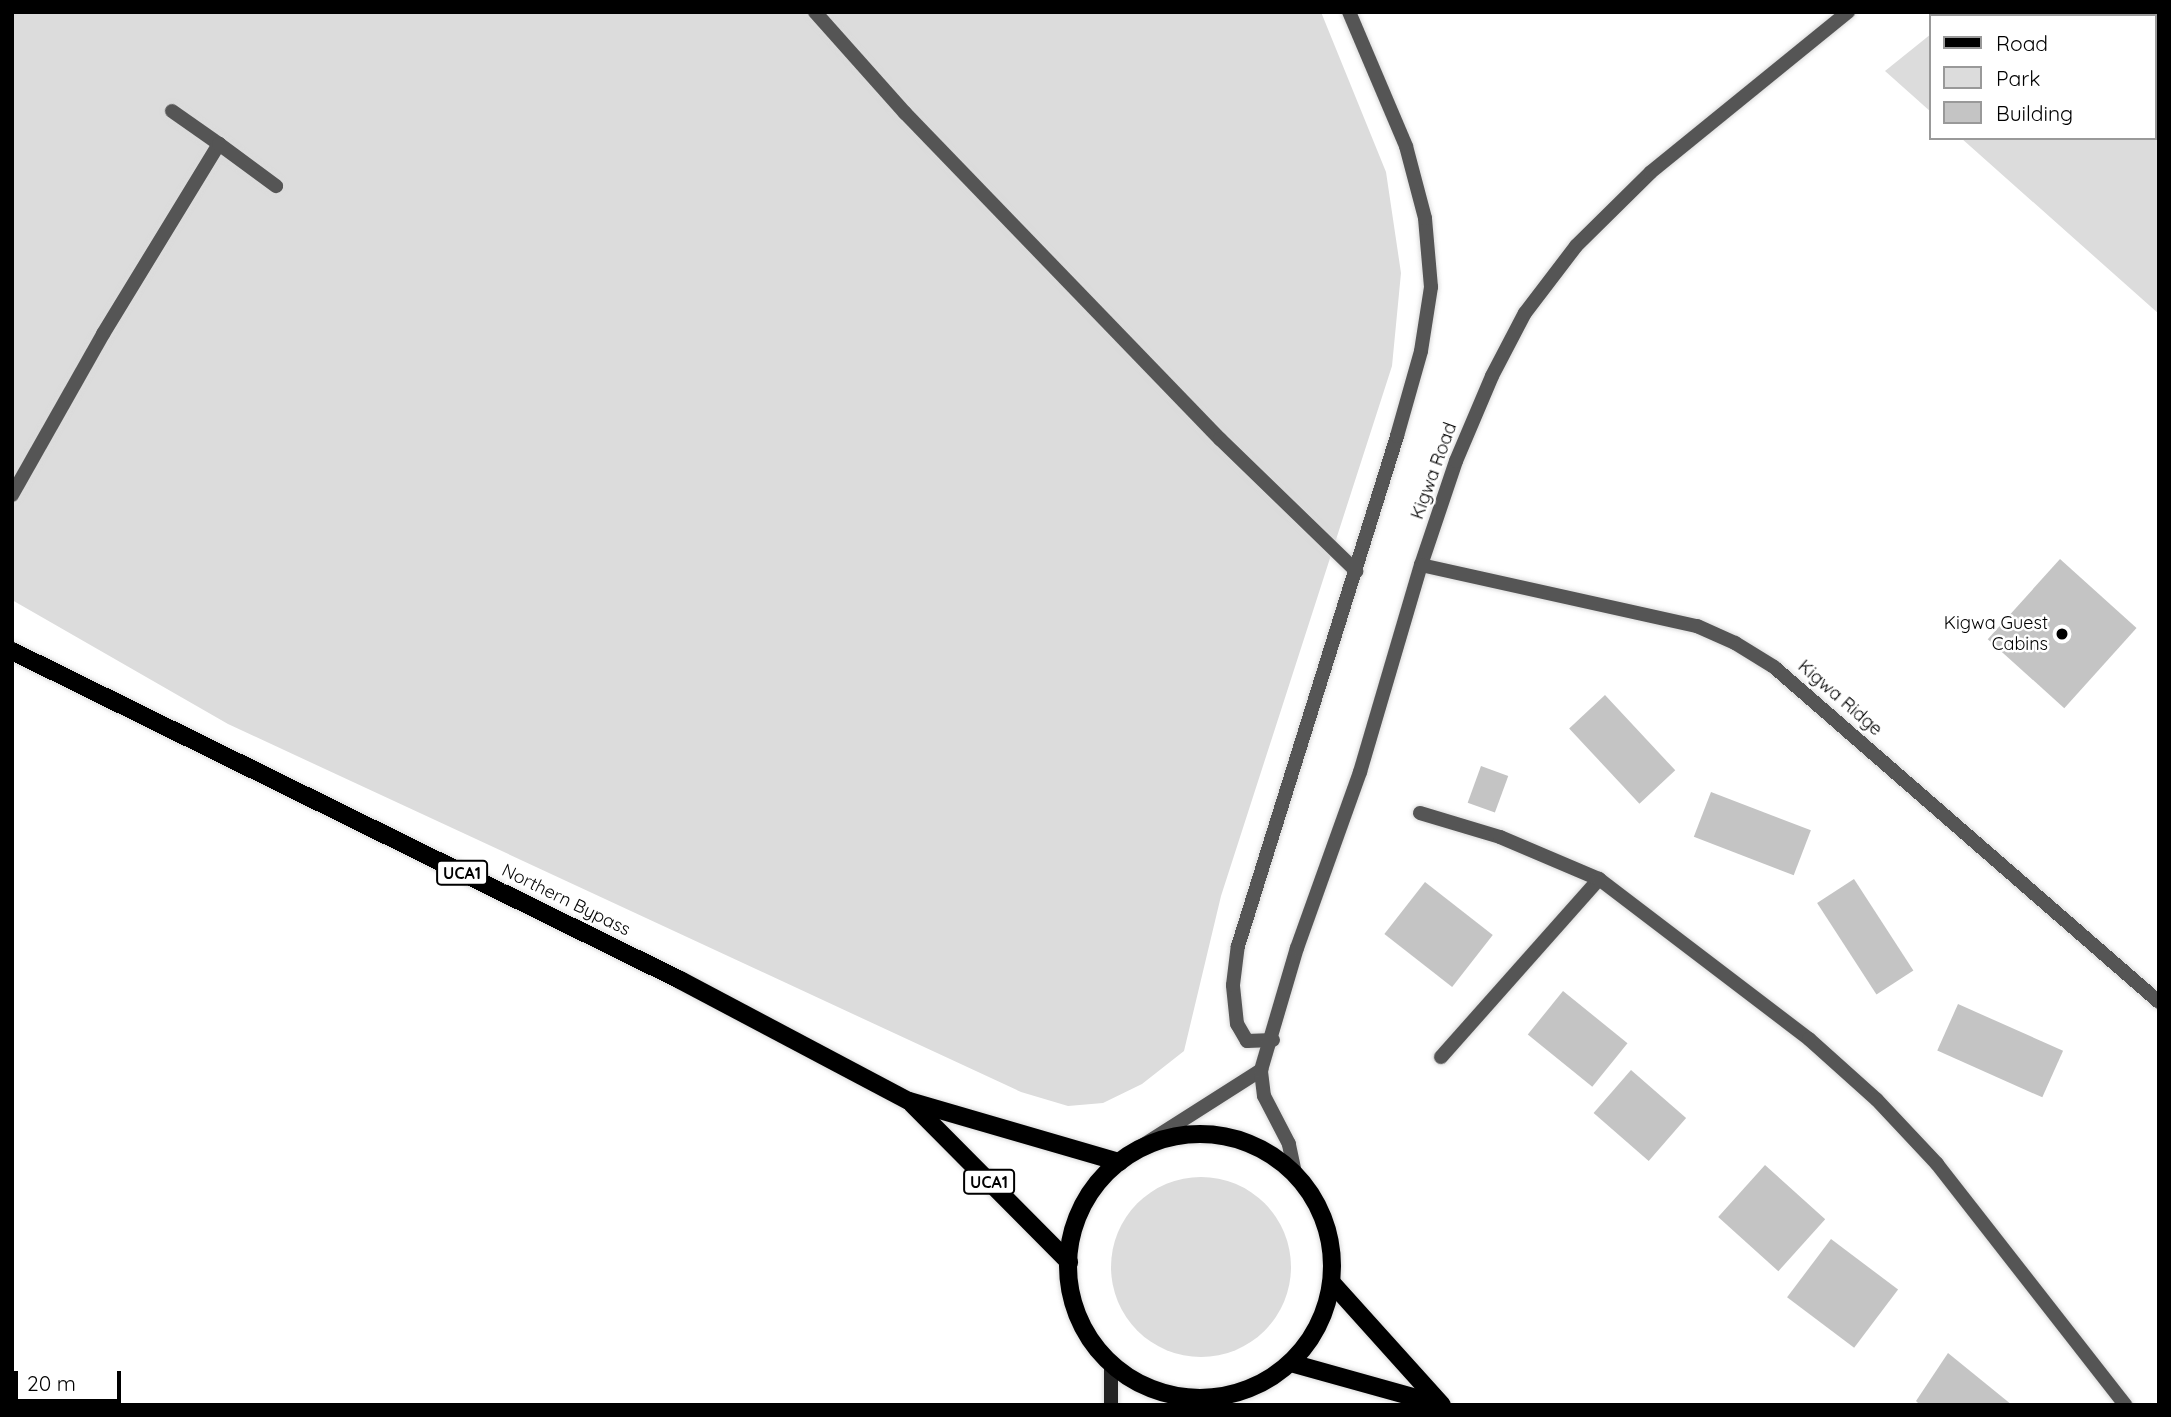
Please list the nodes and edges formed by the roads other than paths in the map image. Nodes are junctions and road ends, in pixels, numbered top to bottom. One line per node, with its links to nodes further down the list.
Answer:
1 (815, 12): 9 (street)
2 (1349, 12): 9 (street)
3 (1848, 12): 8 (street, Kigwa Road)
4 (172, 111): 5 (street)
5 (219, 144): 6 (street); 7 (street)
6 (276, 186)
7 (12, 495)
8 (1422, 565): 13 (street, Kigwa Ridge); 14 (street, Kigwa Road)
9 (1356, 571): 14 (street)
10 (12, 651): 17 (main road, Northern Bypass / UCA1)
11 (1420, 813): 12 (street)
12 (1599, 879): 15 (street); 28 (street)
13 (2159, 1002)
14 (1273, 1040): 16 (street, Kigwa Road)
15 (1441, 1057)
16 (1261, 1070): 18 (street); 20 (street)
17 (909, 1101): 19 (main road, UCA1); 21 (main road, UCA1)
18 (1133, 1151): 19 (main road); 20 (main road)
19 (1119, 1162): 21 (main road)
20 (1295, 1173): 22 (main road)
21 (1069, 1262): 23 (main road)
22 (1332, 1283): 24 (main road); 27 (main road)
23 (1111, 1363): 25 (main road); 26 (main road)
24 (1292, 1363): 25 (main road); 27 (main road)
25 (1209, 1401)
26 (1111, 1405)
27 (1441, 1405)
28 (2124, 1405)

